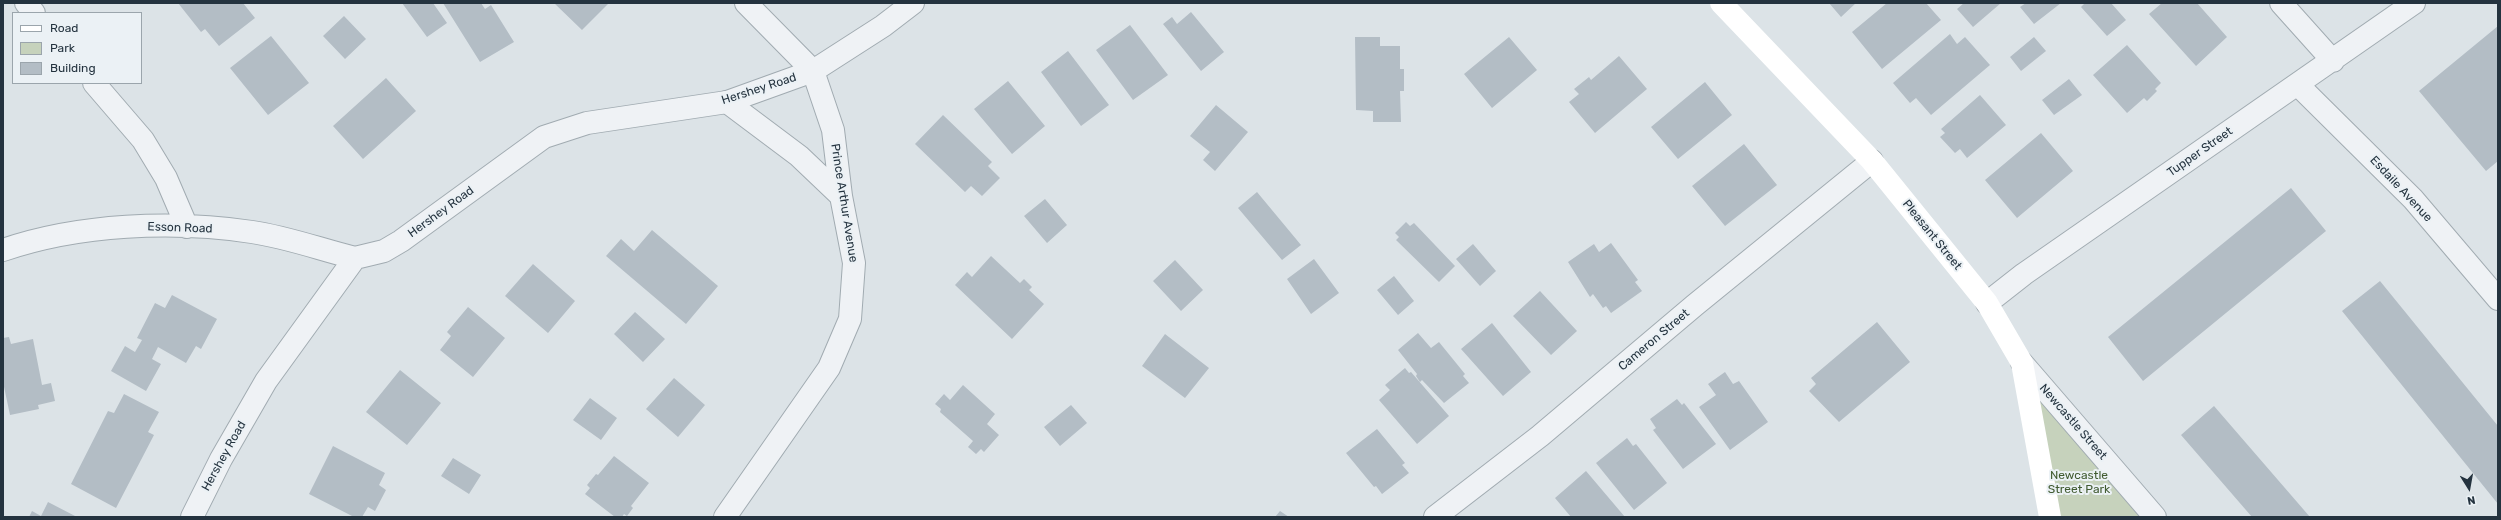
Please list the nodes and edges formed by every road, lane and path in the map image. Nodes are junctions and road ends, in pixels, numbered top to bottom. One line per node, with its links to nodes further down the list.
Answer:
1 (26, 3): 7 (street)
2 (746, 3): 9 (street)
3 (913, 3): 9 (street)
4 (1721, 3): 13 (main road, Pleasant Street)
5 (2281, 3): 8 (street)
6 (2414, 3): 8 (street, Tupper Street)
7 (33, 12)
8 (2333, 61): 11 (street, Tupper Street)
9 (813, 71): 12 (street, Hershey Road); 14 (street, Prince Arthur Avenue)
10 (95, 84): 15 (street)
11 (2298, 85): 18 (street, Esdaile Avenue); 19 (street, Tupper Street)
12 (727, 102): 14 (street); 17 (street, Hershey Road)
13 (1872, 161): 19 (main road, Pleasant Street); 23 (street, Cameron Street)
14 (840, 196): 22 (street, Prince Arthur Avenue)
15 (187, 227): 16 (street, Esson Road); 17 (street, Esson Road)
16 (3, 250)
17 (355, 258): 21 (street, Hershey Road)
18 (2498, 299)
19 (1987, 303): 20 (main road, Pleasant Street)
20 (2022, 363): 24 (main road, Pleasant Street); 25 (street, Newcastle Street)
21 (192, 517)
22 (725, 517)
23 (1435, 517)
24 (2050, 517)
25 (2155, 517)

